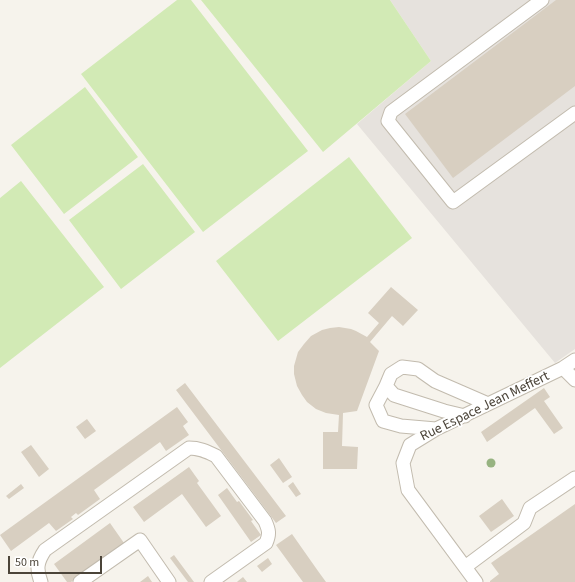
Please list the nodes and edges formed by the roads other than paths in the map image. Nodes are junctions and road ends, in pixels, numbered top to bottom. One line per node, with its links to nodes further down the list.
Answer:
1 (542, 0): 2 (lane)
2 (575, 113)
3 (575, 360): 4 (lane, Rue Espace Jean Meffert)
4 (563, 368): 5 (lane); 7 (lane, Rue Espace Jean Meffert)
5 (575, 380)
6 (386, 386): 7 (lane); 8 (lane); 9 (lane)
7 (488, 404): 8 (lane, Rue Espace Jean Meffert)
8 (465, 416): 9 (lane, Rue Espace Jean Meffert)
9 (436, 429): 11 (lane, Rue Espace Jean Meffert)
10 (575, 478): 11 (lane)
11 (465, 567): 16 (lane, Rue Espace Jean Meffert)
12 (41, 582): 15 (lane)
13 (80, 582): 14 (lane)
14 (169, 582)
15 (210, 582)
16 (476, 582)

